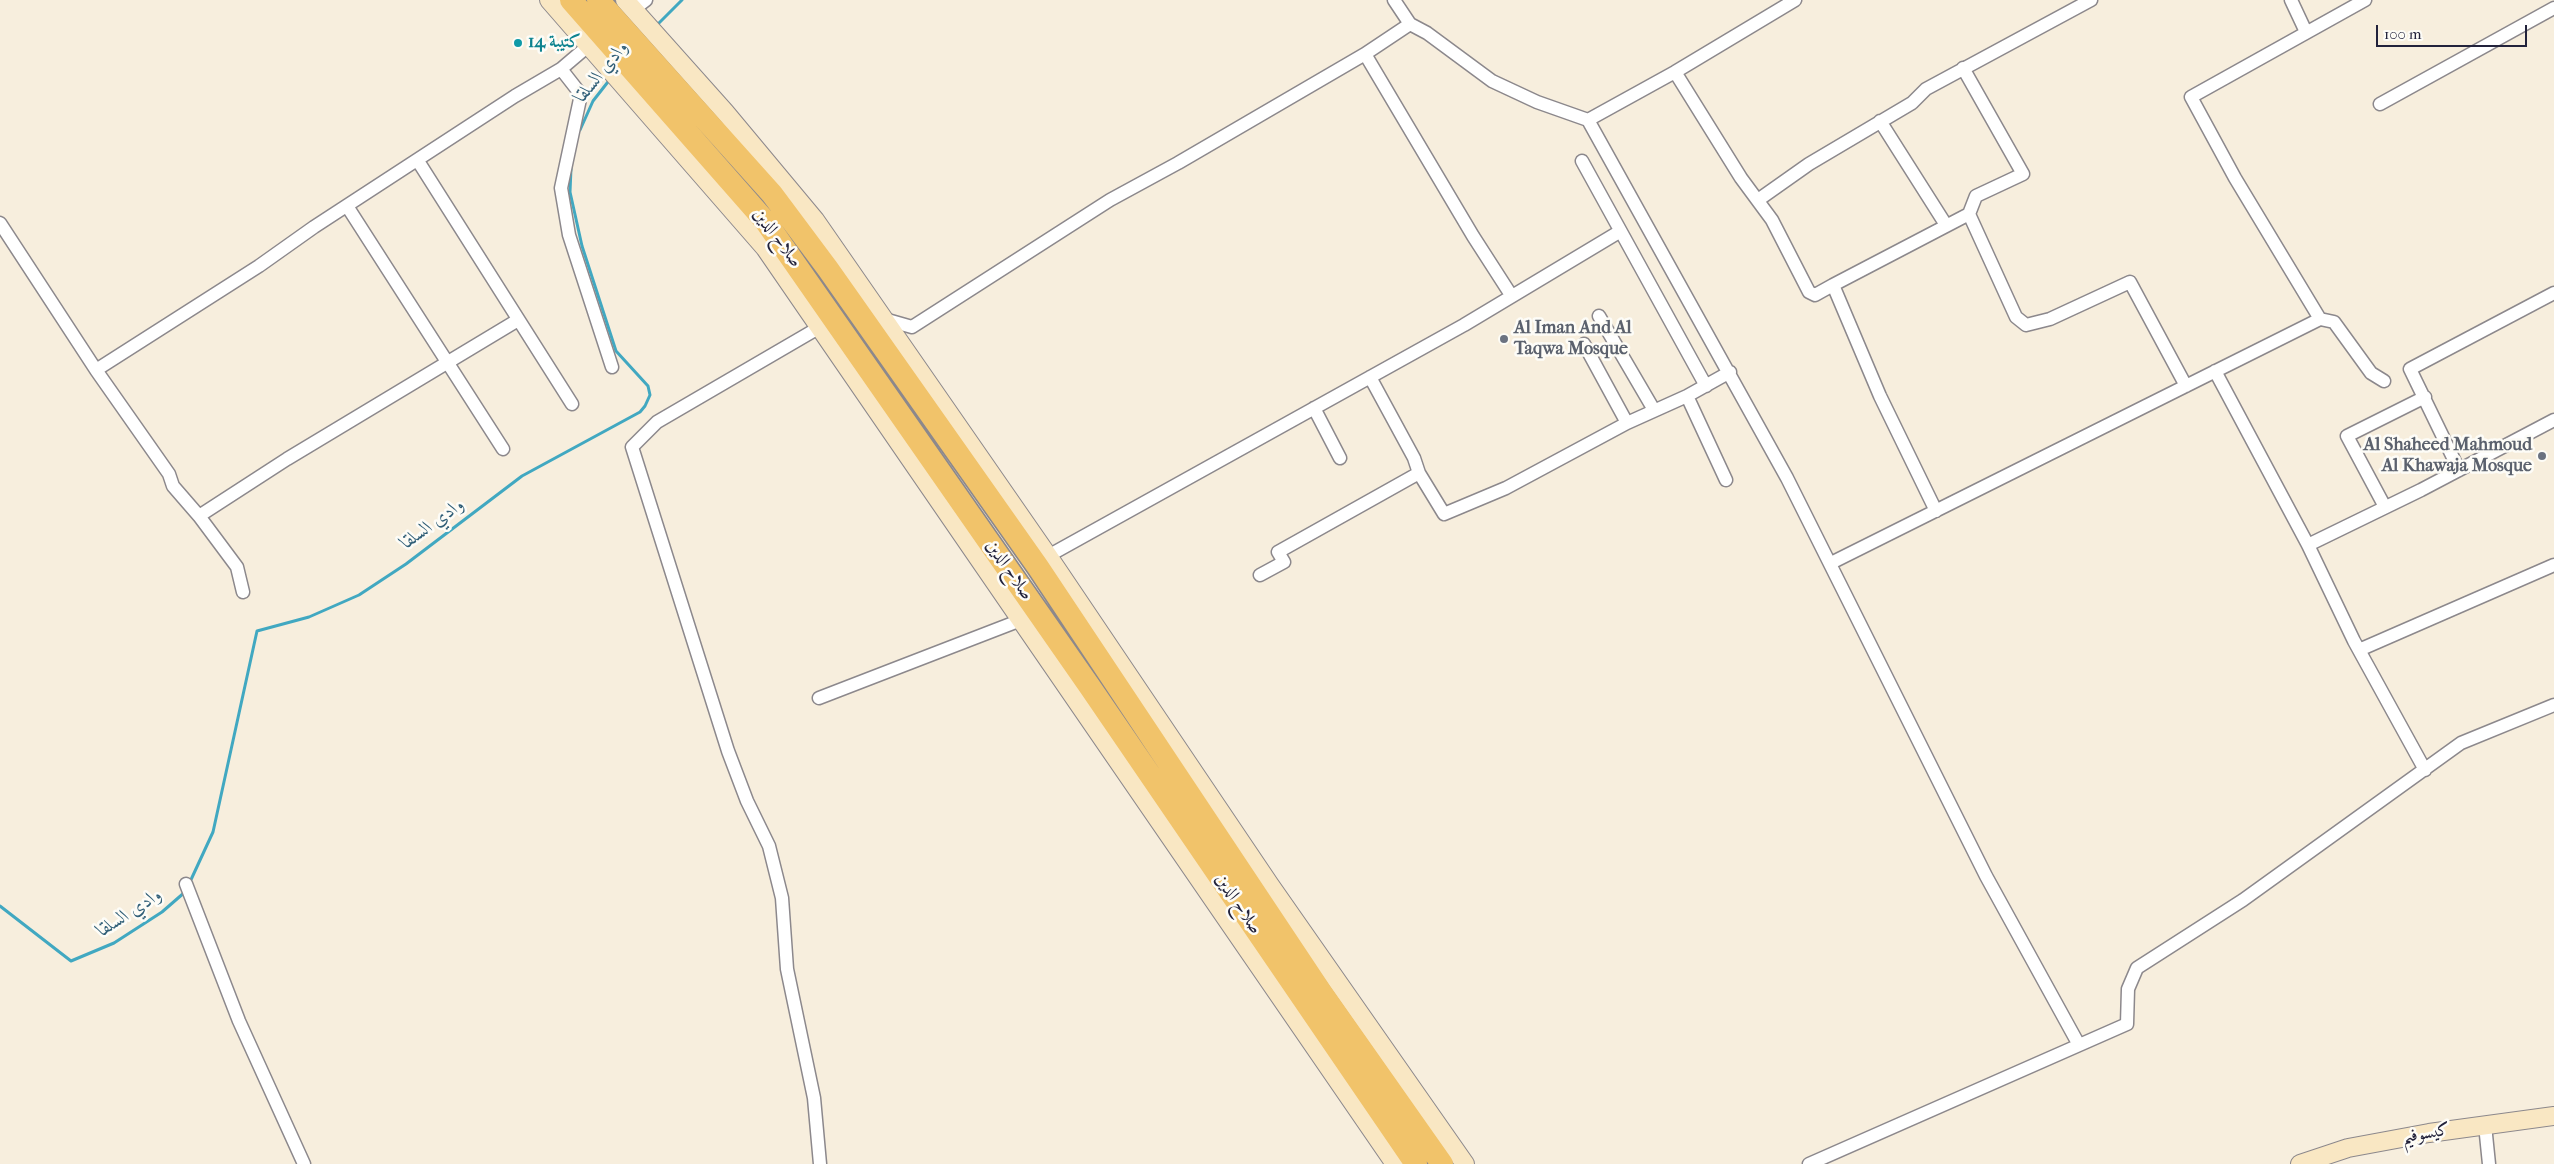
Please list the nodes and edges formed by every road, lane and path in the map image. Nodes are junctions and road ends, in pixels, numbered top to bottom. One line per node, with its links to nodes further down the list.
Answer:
1 (549, 0): 10 (main road)
2 (571, 0): 10 (highway, صلاح الدين)
3 (598, 0): 10 (highway, صلاح الدين)
4 (1394, 0): 11 (street)
5 (1795, 0): 17 (street)
6 (2091, 0): 15 (street)
7 (2291, 0): 12 (street)
8 (2365, 0): 12 (street)
9 (2554, 8): 19 (street)
10 (615, 24): 13 (highway, صلاح الدين); 16 (street); 18 (highway, صلاح الدين)
11 (1410, 24): 14 (street); 20 (street)
12 (2306, 32): 35 (street)
13 (659, 54): 34 (main road); 76 (highway, صلاح الدين)
14 (1365, 54): 32 (street); 38 (street)
15 (1962, 68): 21 (street); 26 (street)
16 (561, 69): 22 (street); 42 (street)
17 (1675, 72): 20 (street); 24 (street)
18 (629, 80): 37 (main road); 77 (highway, صلاح الدين)
19 (2380, 104)
20 (1588, 120): 45 (street)
21 (1880, 121): 24 (street); 28 (street)
22 (418, 161): 25 (street); 36 (street)
23 (1582, 161): 29 (street)
24 (1758, 200): 30 (street)
25 (346, 206): 41 (street); 43 (street)
26 (1969, 214): 28 (street); 49 (street)
27 (0, 222): 43 (street)
28 (1946, 226): 30 (street)
29 (1620, 232): 32 (street); 48 (street)
30 (1833, 285): 63 (street)
31 (2554, 293): 51 (street)
32 (1511, 295): 46 (street)
33 (1599, 316): 54 (street)
34 (884, 319): 38 (street); 40 (main road)
35 (2320, 319): 44 (street); 47 (street)
36 (518, 320): 41 (street); 52 (street)
37 (820, 327): 71 (main road); 84 (street)
38 (912, 327): 40 (street)
39 (1584, 344): 56 (street)
40 (912, 360): 66 (main road)
41 (448, 362): 57 (street); 64 (street)
42 (612, 367)
43 (96, 370): 64 (street)
44 (2215, 371): 49 (street); 65 (street)
45 (1730, 372): 48 (street); 67 (street)
46 (1370, 377): 53 (street); 60 (street)
47 (2384, 381)
48 (1706, 386): 50 (street)
49 (2186, 386): 63 (street)
50 (1688, 396): 54 (street); 61 (street)
51 (2425, 397): 59 (street); 62 (street)
52 (572, 404)
53 (1314, 408): 58 (street); 66 (street)
54 (1654, 410): 56 (street)
55 (2554, 420): 59 (street)
56 (1627, 423): 60 (street)
57 (503, 449)
58 (1340, 458)
59 (2459, 470): 62 (street)
60 (1419, 474): 69 (street)
61 (1726, 480)
62 (2385, 508): 65 (street)
63 (1936, 511): 67 (street)
64 (199, 516): 70 (street)
65 (2308, 545): 72 (street)
66 (1048, 556): 88 (main road)
67 (1831, 563): 80 (street)
68 (2554, 565): 72 (street)
69 (1260, 574)
70 (243, 592)
71 (1022, 620): 73 (street); 85 (main road)
72 (2359, 650): 75 (street)
73 (819, 698)
74 (2554, 705): 75 (street)
75 (2425, 770): 80 (street)
76 (1240, 870): 77 (highway); 79 (highway, صلاح الدين)
77 (1216, 872): 79 (highway, صلاح الدين)
78 (186, 884): 83 (street)
79 (1342, 1038): 86 (highway, صلاح الدين); 87 (highway, صلاح الدين)
80 (2078, 1044): 89 (street)
81 (2554, 1116): 82 (main road, كيسوفيم)
82 (2485, 1125): 90 (main road, كيسوفيم); 91 (street)
83 (304, 1164)
84 (820, 1164)
85 (1395, 1164)
86 (1416, 1164)
87 (1442, 1164)
88 (1465, 1164)
89 (1809, 1164)
90 (2300, 1164)
91 (2489, 1164)

